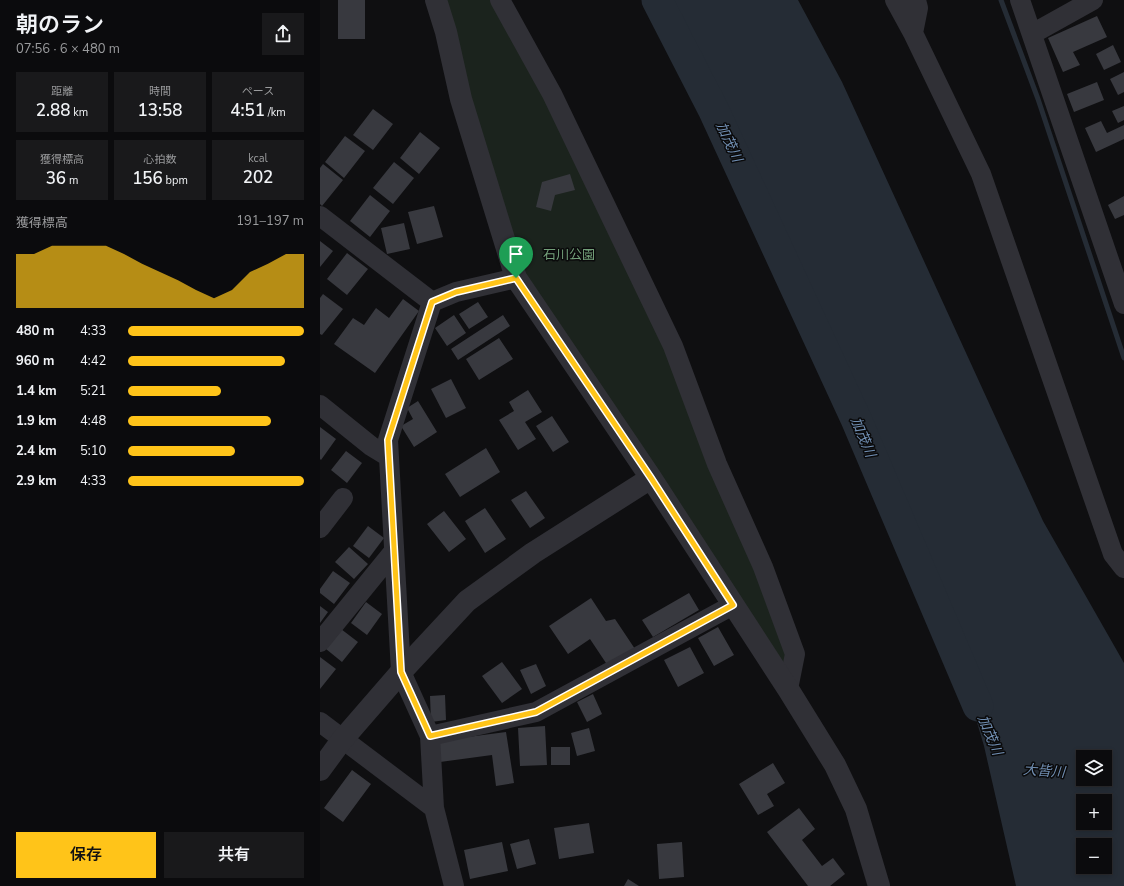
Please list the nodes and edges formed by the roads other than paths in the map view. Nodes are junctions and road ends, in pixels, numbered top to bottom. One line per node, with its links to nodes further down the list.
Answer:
1 (436, 0): 10 (street)
2 (500, 0): 23 (street)
3 (894, 0): 7 (street)
4 (916, 0): 7 (street)
5 (1020, 0): 8 (street)
6 (1093, 0): 8 (street)
7 (913, 33): 19 (street)
8 (1032, 34): 12 (street)
9 (320, 216): 11 (street)
10 (516, 278): 11 (street); 15 (street)
11 (432, 302): 14 (street)
12 (1124, 304)
13 (320, 405): 14 (street)
14 (389, 458): 18 (street)
15 (651, 478): 20 (street); 22 (street)
16 (343, 498): 17 (street)
17 (320, 528)
18 (394, 551): 21 (street); 22 (street)
19 (1124, 568)
20 (733, 605): 23 (street); 25 (street)
21 (320, 642)
22 (401, 672): 25 (street); 26 (street)
23 (788, 689): 30 (street)
24 (320, 722): 26 (street)
25 (430, 736): 28 (street)
26 (342, 740): 27 (street); 28 (street)
27 (320, 770)
28 (434, 808): 29 (street)
29 (454, 886)
30 (879, 886)

